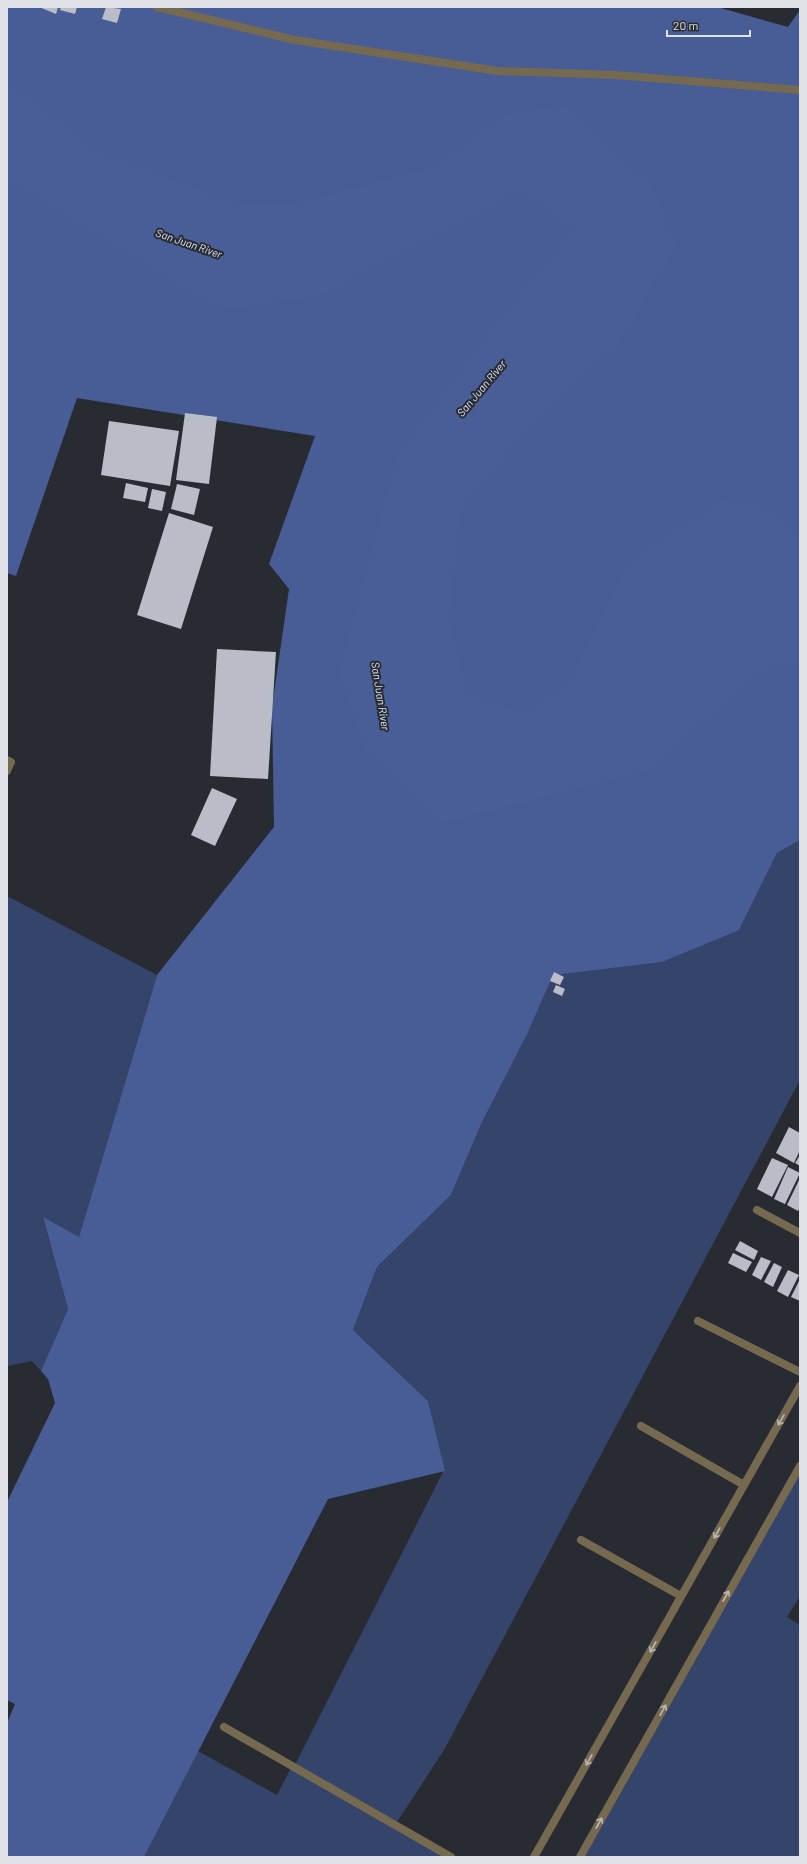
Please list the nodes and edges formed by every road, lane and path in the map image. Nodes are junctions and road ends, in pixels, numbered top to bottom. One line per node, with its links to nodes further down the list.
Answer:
1 (157, 7): 2 (street)
2 (800, 90)
3 (7, 760): 4 (street)
4 (7, 771)
5 (757, 1210): 6 (street)
6 (800, 1233)
7 (698, 1321): 8 (street)
8 (800, 1372)
9 (800, 1386): 12 (street, one-way to 12)
10 (641, 1426): 12 (street)
11 (800, 1466): 18 (street, one-way to 11)
12 (744, 1485): 14 (street, one-way to 14)
13 (581, 1540): 14 (street)
14 (681, 1596): 17 (street, one-way to 17)
15 (224, 1727): 16 (street)
16 (451, 1857)
17 (534, 1857)
18 (580, 1857)

